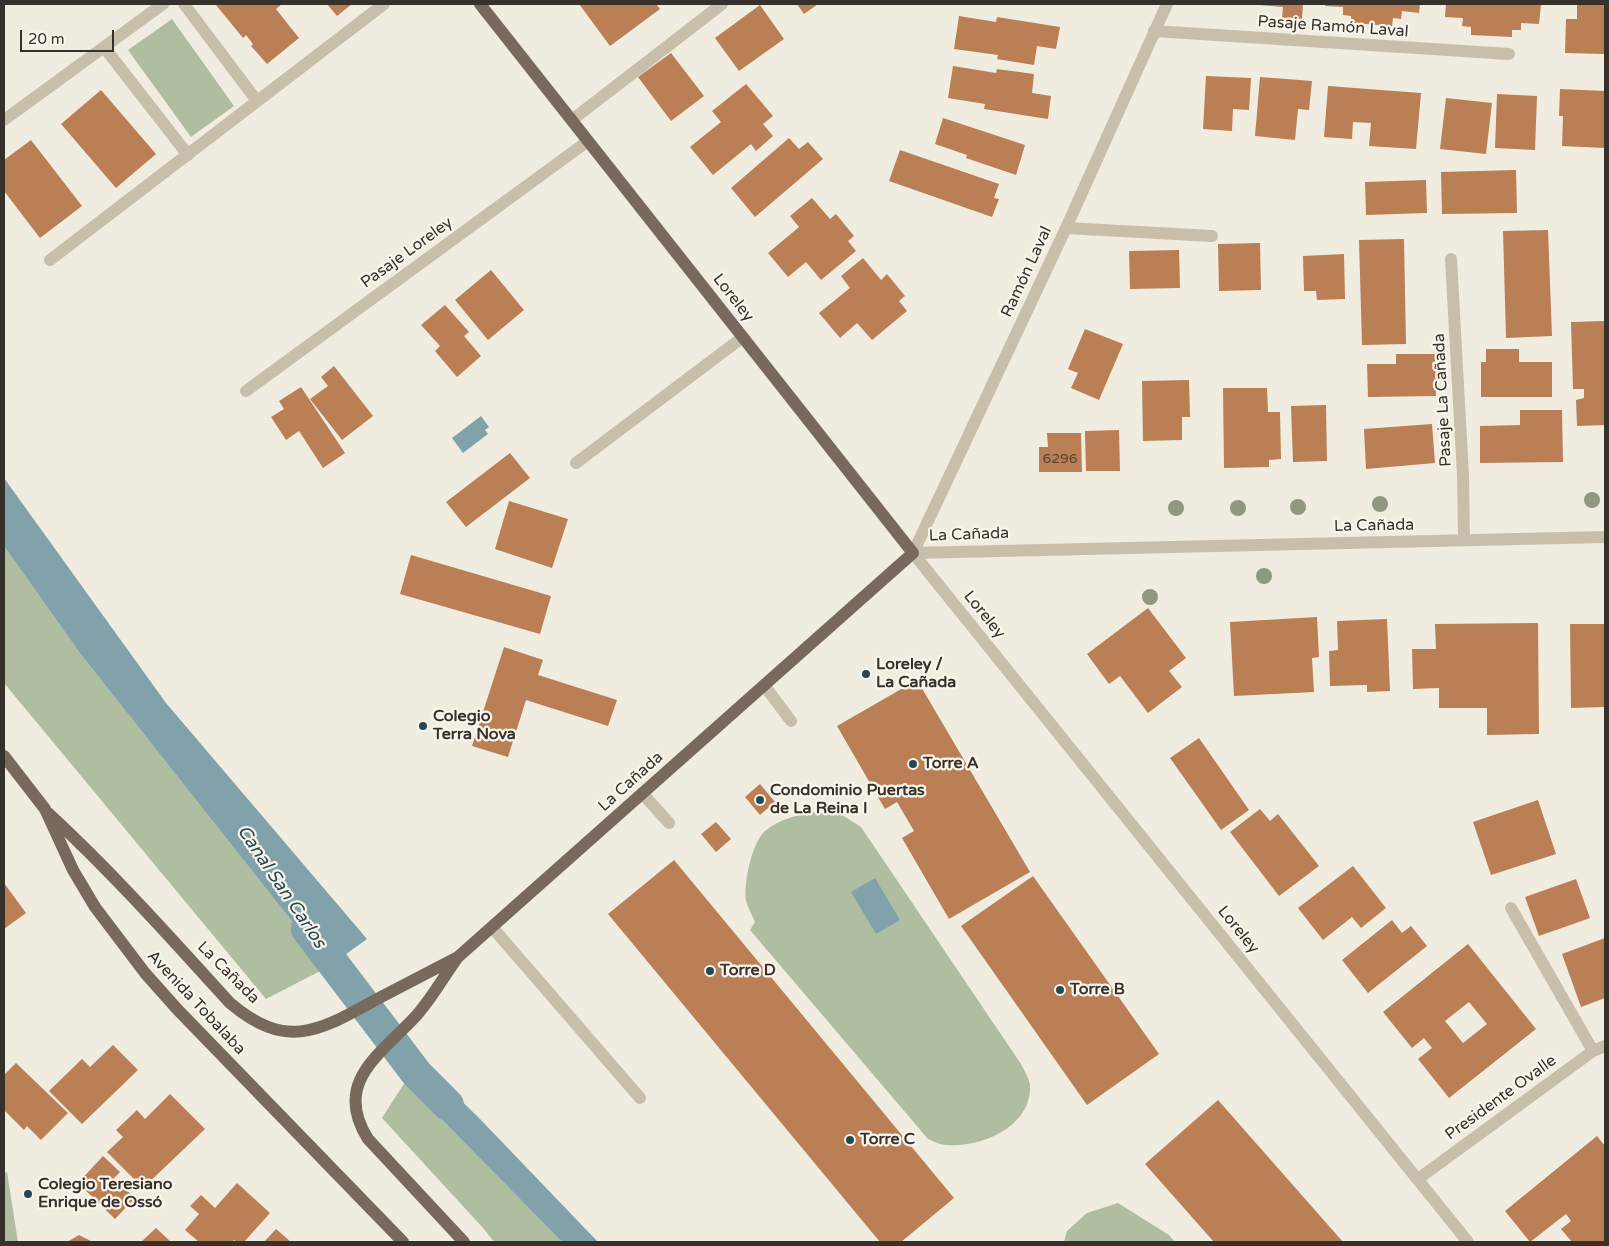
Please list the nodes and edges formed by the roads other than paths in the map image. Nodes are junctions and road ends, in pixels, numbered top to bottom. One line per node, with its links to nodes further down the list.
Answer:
1 (163, 4): 8 (street)
2 (184, 4): 10 (street)
3 (384, 4): 10 (street)
4 (480, 4): 12 (main road, Loreley)
5 (722, 4): 12 (street)
6 (1167, 4): 7 (street, Ramón Laval)
7 (1154, 31): 9 (street, Pasaje Ramón Laval); 15 (street, Ramón Laval)
8 (104, 47): 11 (street); 14 (street)
9 (1509, 54)
10 (257, 101): 14 (street)
11 (4, 120)
12 (572, 120): 13 (main road, Loreley)
13 (588, 141): 19 (main road, Loreley); 20 (street, Pasaje Loreley)
14 (188, 155): 18 (street)
15 (1066, 228): 16 (street); 24 (street, Ramón Laval)
16 (1212, 236)
17 (1451, 259): 23 (street, Pasaje La Cañada)
18 (50, 260)
19 (743, 337): 21 (street); 24 (main road, Loreley)
20 (246, 391)
21 (576, 463)
22 (1605, 537): 23 (street, La Cañada)
23 (1464, 540): 24 (street, La Cañada)
24 (913, 553): 25 (main road, La Cañada); 36 (street, Loreley)
25 (764, 685): 26 (street); 28 (main road, La Cañada)
26 (790, 721)
27 (4, 756): 29 (main road, Avenida Tobalaba)
28 (642, 794): 30 (street); 32 (main road, La Cañada)
29 (45, 809): 33 (main road, La Cañada); 37 (main road, Avenida Tobalaba)
30 (669, 823)
31 (1511, 908): 34 (street)
32 (492, 927): 33 (main road, La Cañada); 35 (street)
33 (458, 957): 38 (main road, La Cañada)
34 (1599, 1049): 36 (street, Presidente Ovalle)
35 (640, 1098)
36 (1418, 1179): 39 (street, Loreley)
37 (403, 1242)
38 (464, 1242)
39 (1468, 1242)

